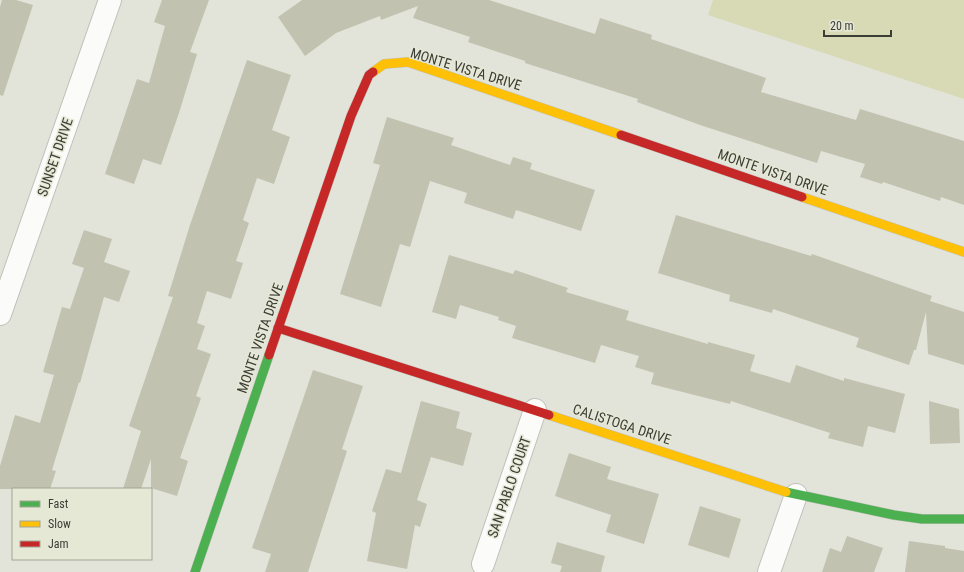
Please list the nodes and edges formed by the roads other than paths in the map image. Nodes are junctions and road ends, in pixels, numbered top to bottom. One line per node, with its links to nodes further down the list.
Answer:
1 (110, 0): 3 (street, SUNSET DRIVE)
2 (964, 252): 4 (street, MONTE VISTA DRIVE)
3 (0, 314)
4 (278, 328): 5 (street, CALISTOGA DRIVE); 9 (street, MONTE VISTA DRIVE)
5 (535, 410): 6 (street, CALISTOGA DRIVE); 8 (street, SAN PABLO COURT)
6 (796, 495): 7 (street, CALISTOGA DRIVE); 10 (street)
7 (964, 519)
8 (483, 564)
9 (195, 572)
10 (769, 572)

